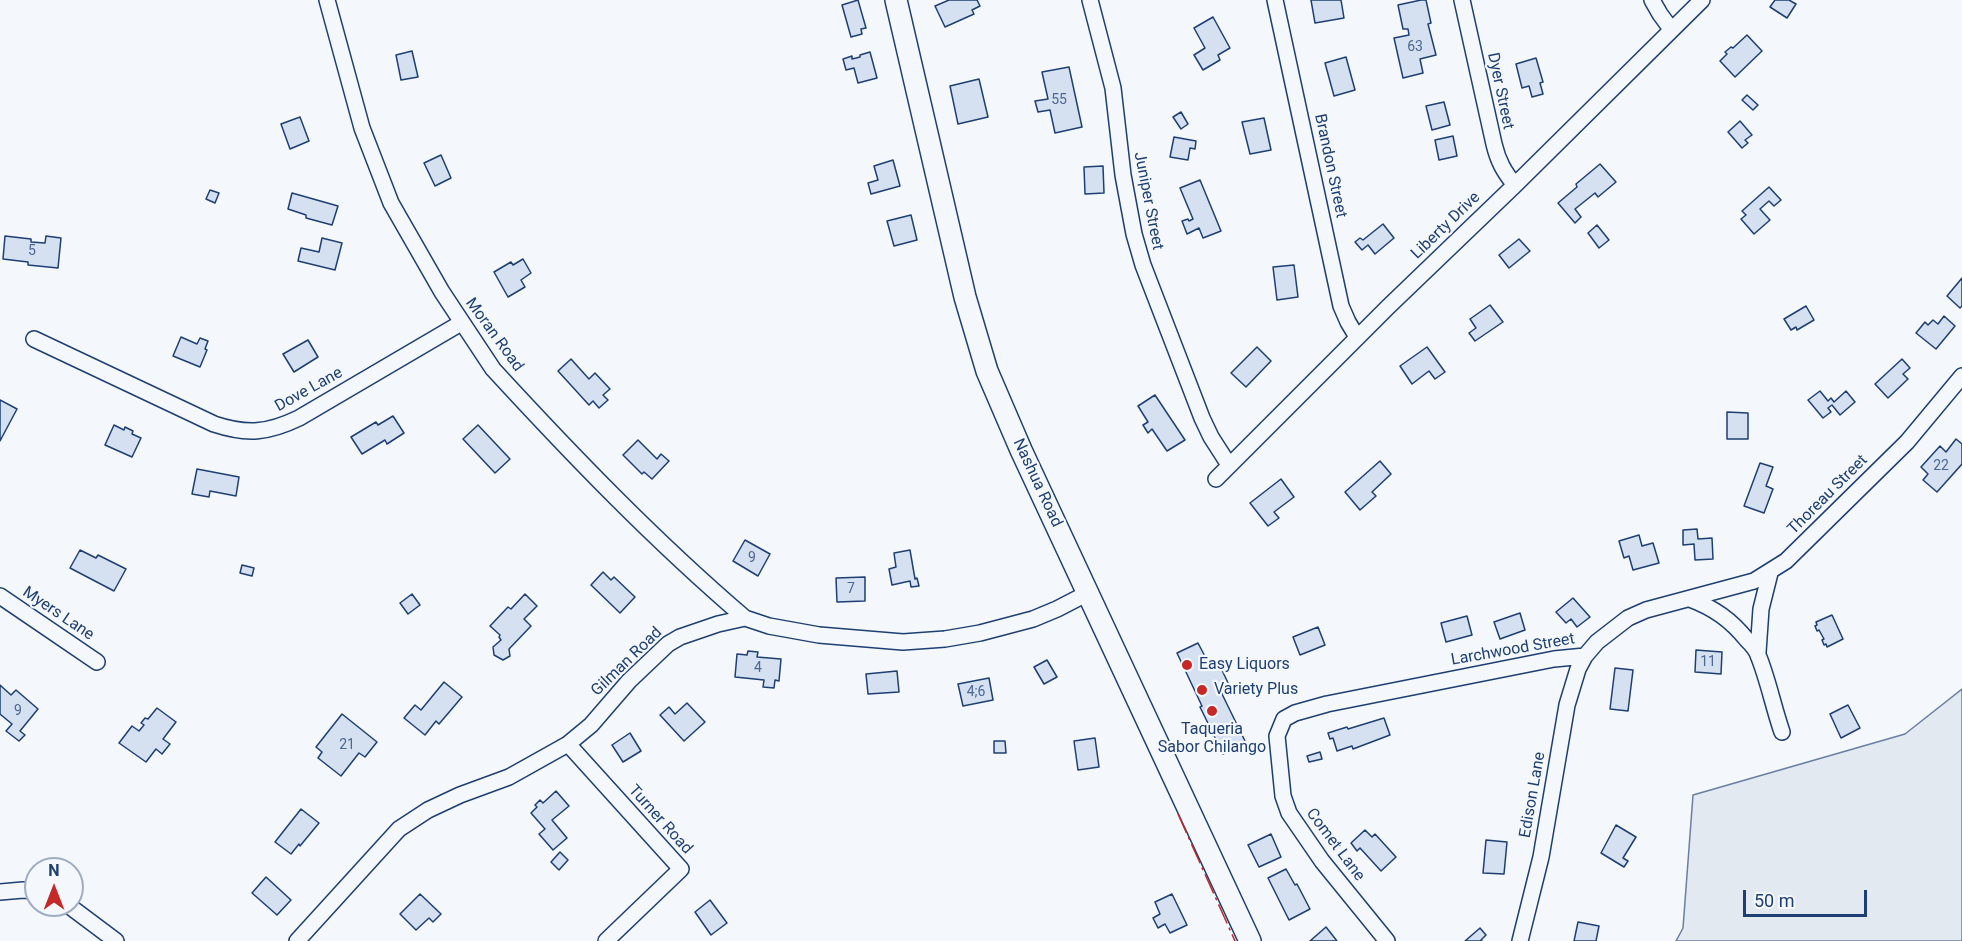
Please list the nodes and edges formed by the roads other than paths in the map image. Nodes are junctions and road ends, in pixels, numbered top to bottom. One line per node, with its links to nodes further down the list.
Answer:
1 (327, 0): 10 (street, Moran Road)
2 (896, 0): 17 (main road, Nashua Road)
3 (1090, 0): 14 (street, Juniper Street)
4 (1275, 0): 11 (street, Brandon Street)
5 (1462, 0): 9 (street, Dyer Street)
6 (1652, 0): 8 (street)
7 (1702, 0): 8 (street, Liberty Drive)
8 (1671, 29): 9 (street, Liberty Drive)
9 (1515, 185): 11 (street, Liberty Drive)
10 (461, 323): 12 (street, Dove Lane); 20 (street, Moran Road)
11 (1357, 337): 14 (street, Liberty Drive)
12 (34, 339)
13 (1962, 376): 16 (street, Thoreau Street)
14 (1229, 465): 15 (street, Liberty Drive)
15 (1216, 478)
16 (1770, 573): 19 (street, Thoreau Street); 21 (street)
17 (1088, 593): 20 (street); 33 (main road, Nashua Road)
18 (0, 596): 23 (street, Myers Lane)
19 (1690, 599): 21 (street); 22 (street, Larchwood Street)
20 (746, 618): 26 (street, Gilman Road)
21 (1758, 652): 25 (street)
22 (1585, 656): 24 (street, Larchwood Street); 35 (street, Edison Lane)
23 (97, 662)
24 (1281, 724): 34 (street, Comet Lane)
25 (1782, 732)
26 (568, 744): 31 (street, Gilman Road); 32 (street, Turner Road)
27 (24, 890): 28 (street)
28 (0, 892)
29 (84, 917): 30 (street)
30 (116, 941)
31 (297, 941)
32 (606, 941)
33 (1250, 941)
34 (1388, 941)
35 (1520, 941)

